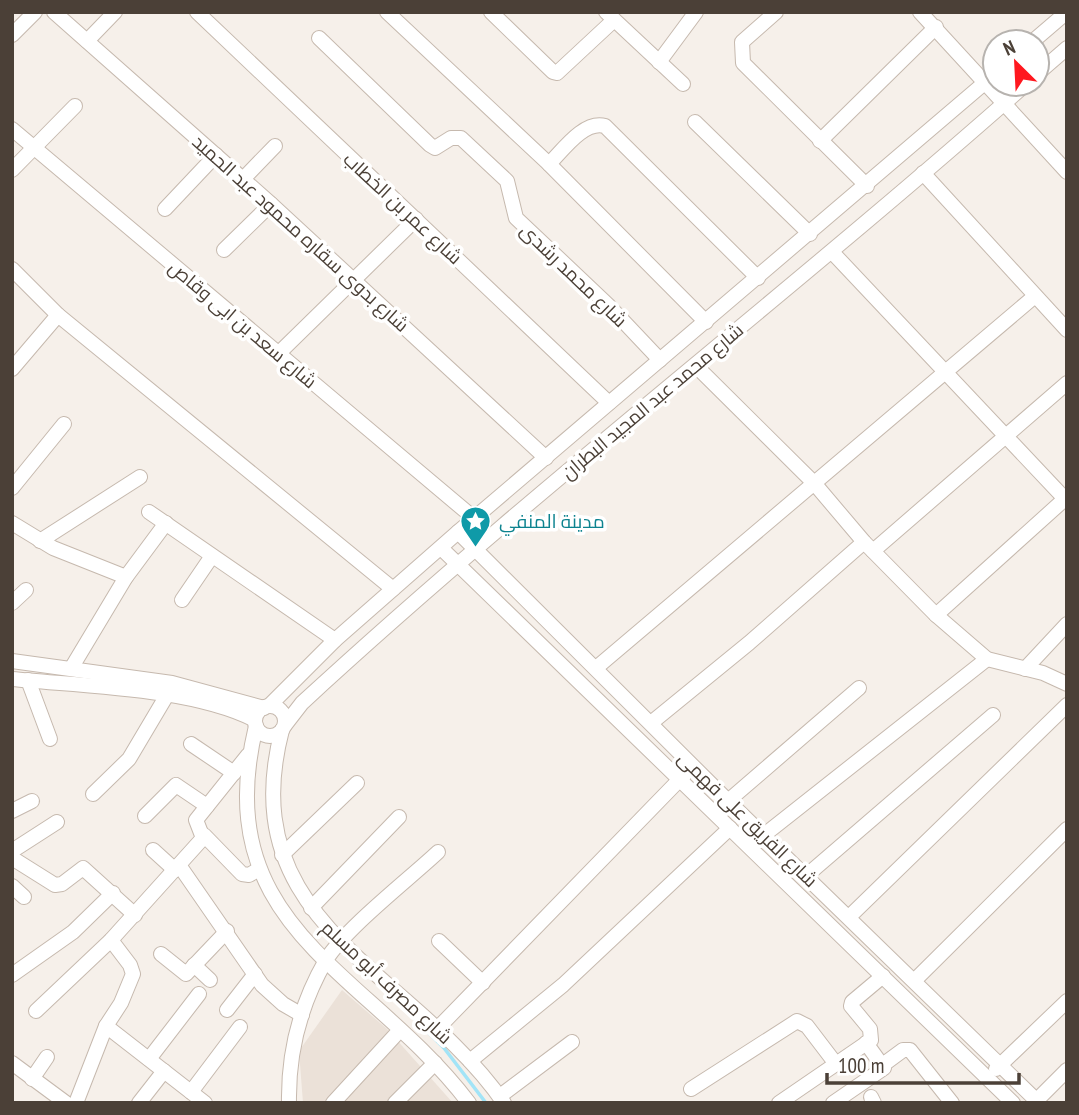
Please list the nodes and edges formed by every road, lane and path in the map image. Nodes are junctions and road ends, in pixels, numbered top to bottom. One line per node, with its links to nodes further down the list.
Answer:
1 (35, 12): 14 (street)
2 (54, 12): 16 (street, شارع بدوى سقاره محمود عبد الحميد)
3 (115, 12): 16 (street)
4 (197, 12): 41 (street, شارع عمر بن الخطاب)
5 (387, 12): 33 (street)
6 (491, 12): 11 (street)
7 (696, 12): 18 (street)
8 (776, 12): 29 (street)
9 (924, 14): 12 (street)
10 (1062, 14): 13 (street)
11 (610, 16): 18 (street)
12 (936, 27): 20 (street); 29 (street)
13 (1047, 28)
14 (12, 35)
15 (319, 38): 53 (street, شارع محمد رشدى)
16 (87, 41): 32 (street, شارع بدوى سقاره محمود عبد الحميد)
17 (1067, 48): 19 (street)
18 (659, 62): 21 (street)
19 (1051, 62)
20 (981, 69)
21 (683, 84)
22 (981, 87): 38 (street, شارع محمد عبد المجيد البطران)
23 (1002, 98): 25 (street)
24 (1011, 98): 25 (street, شارع محمد عبد المجيد البطران)
25 (1005, 103): 35 (street); 36 (street, شارع محمد عبد المجيد البطران)
26 (75, 106): 31 (street)
27 (695, 122): 42 (street)
28 (12, 129): 31 (street, شارع سعد بن ابى وقاص)
29 (820, 141): 38 (street)
30 (275, 146): 37 (street)
31 (34, 148): 34 (street); 52 (street, شارع سعد بن ابى وقاص)
32 (216, 155): 37 (street, شارع بدوى سقاره محمود عبد الحميد); 40 (street)
33 (549, 164): 46 (street); 50 (street)
34 (12, 170)
35 (1067, 172)
36 (923, 173): 44 (street, شارع محمد عبد المجيد البطران); 48 (street)
37 (243, 179): 39 (street, شارع بدوى سقاره محمود عبد الحميد)
38 (867, 186): 42 (street, شارع محمد عبد المجيد البطران)
39 (271, 204): 43 (street); 47 (street, شارع بدوى سقاره محمود عبد الحميد)
40 (165, 209)
41 (416, 219): 47 (street); 59 (street, شارع عمر بن الخطاب)
42 (810, 234): 46 (street, شارع محمد عبد المجيد البطران)
43 (224, 250)
44 (832, 252): 54 (street, شارع محمد عبد المجيد البطران); 56 (street)
45 (12, 269): 49 (street)
46 (758, 278): 50 (street, شارع محمد عبد المجيد البطران)
47 (353, 280): 52 (street); 62 (street, شارع بدوى سقاره محمود عبد الحميد)
48 (1035, 296): 51 (street); 56 (street)
49 (58, 315): 55 (street); 79 (street)
50 (705, 322): 53 (street, شارع محمد عبد المجيد البطران)
51 (1067, 330)
52 (278, 354): 68 (street, شارع سعد بن ابى وقاص)
53 (657, 363): 58 (street); 59 (street, شارع محمد عبد المجيد البطران)
54 (695, 366): 58 (street, شارع محمد عبد المجيد البطران); 64 (street)
55 (12, 369)
56 (944, 371): 61 (street); 64 (street)
57 (1067, 383): 61 (street)
58 (672, 386): 75 (street, شارع محمد عبد المجيد البطران)
59 (609, 403): 62 (street, شارع محمد عبد المجيد البطران)
60 (64, 424): 65 (street)
61 (1005, 436): 66 (street); 73 (street)
62 (546, 458): 68 (street, شارع محمد عبد المجيد البطران)
63 (140, 477): 72 (street)
64 (814, 483): 73 (street); 89 (street)
65 (12, 488)
66 (1066, 499): 83 (street)
67 (149, 512): 70 (street)
68 (475, 519): 71 (street, شارع محمد عبد المجيد البطران)
69 (12, 523): 72 (street)
70 (166, 523): 76 (street); 78 (street)
71 (458, 532): 74 (street, شارع محمد عبد المجيد البطران); 75 (street, شارع الفريق على فهمى)
72 (40, 541): 78 (street)
73 (868, 547): 83 (street); 99 (street)
74 (442, 548): 77 (street, شارع الفريق على فهمى); 79 (street, شارع محمد عبد المجيد البطران)
75 (475, 549): 77 (street, شارع محمد عبد المجيد البطران); 89 (street, شارع الفريق على فهمى)
76 (212, 556): 81 (street); 85 (street)
77 (458, 564): 100 (street, شارع محمد عبد المجيد البطران); 106 (street, شارع الفريق على فهمى)
78 (126, 577): 88 (street)
79 (393, 589): 85 (street, شارع محمد عبد المجيد البطران)
80 (26, 590): 82 (street)
81 (182, 600)
82 (12, 603)
83 (936, 615): 86 (street)
84 (1067, 624): 90 (street)
85 (335, 640): 97 (street, شارع محمد عبد المجيد البطران)
86 (987, 659): 90 (street); 119 (street)
87 (12, 661): 88 (street)
88 (72, 667): 97 (street)
89 (596, 668): 99 (street, شارع الفريق على فهمى)
90 (1025, 669): 93 (street)
91 (12, 679): 92 (street)
92 (28, 680): 95 (street); 101 (street)
93 (1067, 684)
94 (859, 688): 110 (street)
95 (167, 695): 97 (street); 108 (street)
96 (1067, 705): 133 (street)
97 (261, 715): 100 (street); 100 (street); 103 (street, شارع مصرف أبو مسلم)
98 (993, 715): 127 (street)
99 (651, 723): 104 (street, شارع الفريق على فهمى)
100 (284, 727): 123 (street, شارع مصرف أبو مسلم)
101 (50, 739)
102 (191, 744): 105 (street)
103 (250, 753): 105 (street); 126 (street, شارع مصرف أبو مسلم)
104 (693, 766): 106 (street); 110 (street, شارع الفريق على فهمى)
105 (234, 773): 111 (street)
106 (680, 779): 116 (street, شارع الفريق على فهمى); 147 (street)
107 (357, 783): 123 (street)
108 (93, 794)
109 (32, 801): 112 (street)
110 (728, 801): 119 (street, شارع الفريق على فهمى)
111 (207, 806): 113 (street); 118 (street)
112 (12, 811)
113 (145, 816)
114 (399, 817): 131 (street)
115 (57, 822): 121 (street)
116 (730, 828): 144 (street, شارع الفريق على فهمى); 161 (street)
117 (1067, 830): 146 (street)
118 (204, 835): 125 (street); 126 (street)
119 (764, 835): 127 (street, شارع الفريق على فهمى)
120 (153, 850): 125 (street)
121 (12, 851)
122 (438, 852): 137 (street)
123 (282, 855): 131 (street, شارع مصرف أبو مسلم)
124 (12, 858): 129 (street)
125 (177, 867): 132 (street); 134 (street)
126 (259, 869): 139 (street, شارع مصرف أبو مسلم)
127 (806, 876): 133 (street, شارع الفريق على فهمى)
128 (12, 886): 130 (street)
129 (113, 893): 132 (street); 143 (street)
130 (24, 897)
131 (311, 908): 137 (street, شارع مصرف أبو مسلم)
132 (135, 915): 135 (street)
133 (849, 917): 140 (street, شارع الفريق على فهمى)
134 (227, 931): 141 (street); 142 (street)
135 (111, 940): 151 (street); 153 (street)
136 (439, 941): 147 (street)
137 (341, 942): 139 (street); 155 (street, شارع مصرف أبو مسلم)
138 (161, 954): 141 (street)
139 (327, 960): 152 (street); 156 (street, شارع مصرف أبو مسلم)
140 (896, 962): 144 (street); 146 (street, شارع الفريق على فهمى)
141 (194, 965): 145 (street)
142 (255, 974): 150 (street); 152 (street)
143 (12, 975)
144 (882, 976): 158 (street); 169 (street, شارع الفريق على فهمى)
145 (210, 980)
146 (915, 980): 166 (street, شارع الفريق على فهمى)
147 (483, 983): 155 (street)
148 (199, 994): 160 (street)
149 (1067, 1001): 166 (street)
150 (227, 1010)
151 (36, 1011)
152 (302, 1015): 180 (street)
153 (106, 1026): 160 (street); 177 (street)
154 (240, 1027): 172 (street)
155 (438, 1028): 161 (street, شارع مصرف أبو مسلم)
156 (400, 1030): 163 (street, شارع مصرف أبو مسلم); 181 (street)
157 (572, 1042): 173 (street)
158 (866, 1043): 164 (street); 165 (street)
159 (47, 1057): 170 (street)
160 (149, 1059): 168 (street)
161 (470, 1061): 173 (street, شارع مصرف أبو مسلم)
162 (12, 1063): 170 (street)
163 (435, 1063): 174 (street, شارع مصرف أبو مسلم); 182 (street)
164 (836, 1063): 171 (street); 183 (street)
165 (884, 1064): 184 (street); 185 (street)
166 (1001, 1064): 169 (street); 175 (street, شارع الفريق على فهمى)
167 (1067, 1070): 175 (street)
168 (164, 1071): 172 (street); 178 (street)
169 (987, 1077): 186 (street, شارع الفريق على فهمى)
170 (32, 1079): 176 (street)
171 (691, 1089)
172 (191, 1091): 179 (street)
173 (502, 1100)
174 (465, 1101)
175 (1038, 1101)
176 (66, 1103)
177 (76, 1103)
178 (139, 1103)
179 (205, 1103)
180 (289, 1103)
181 (333, 1103)
182 (395, 1103)
183 (779, 1103)
184 (833, 1103)
185 (953, 1103)
186 (1013, 1103)

